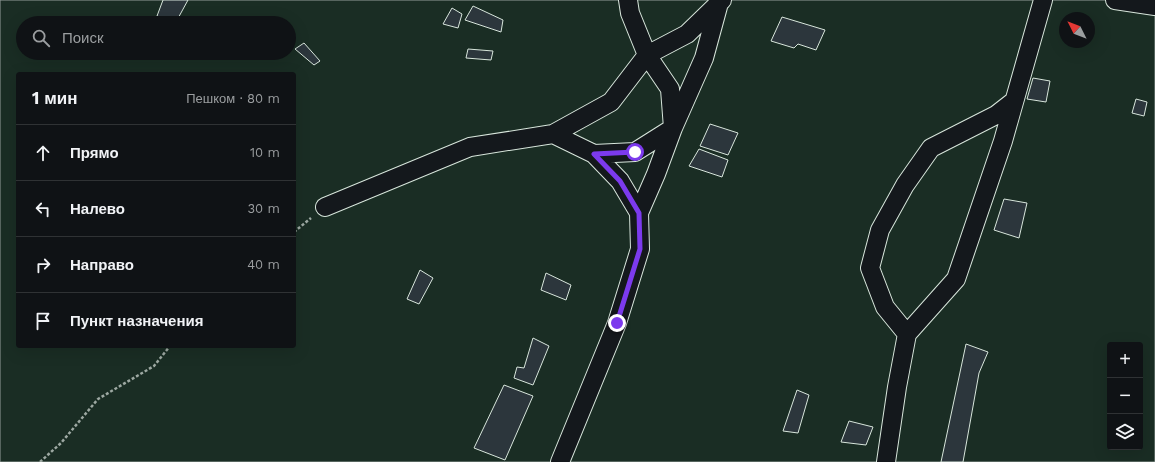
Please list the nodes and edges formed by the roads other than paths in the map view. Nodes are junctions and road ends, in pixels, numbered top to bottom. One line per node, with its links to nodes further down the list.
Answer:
1 (628, 0): 6 (street)
2 (1043, 0): 7 (street)
3 (1115, 0): 5 (street)
4 (721, 2): 6 (street); 8 (street)
5 (1155, 6)
6 (648, 55): 8 (street); 9 (street)
7 (1014, 101): 13 (street); 13 (street)
8 (674, 128): 10 (street); 12 (street)
9 (553, 134): 10 (street); 11 (street)
10 (594, 154): 12 (street)
11 (325, 207)
12 (639, 213): 14 (street)
13 (907, 334): 15 (street)
14 (560, 462)
15 (886, 462)

